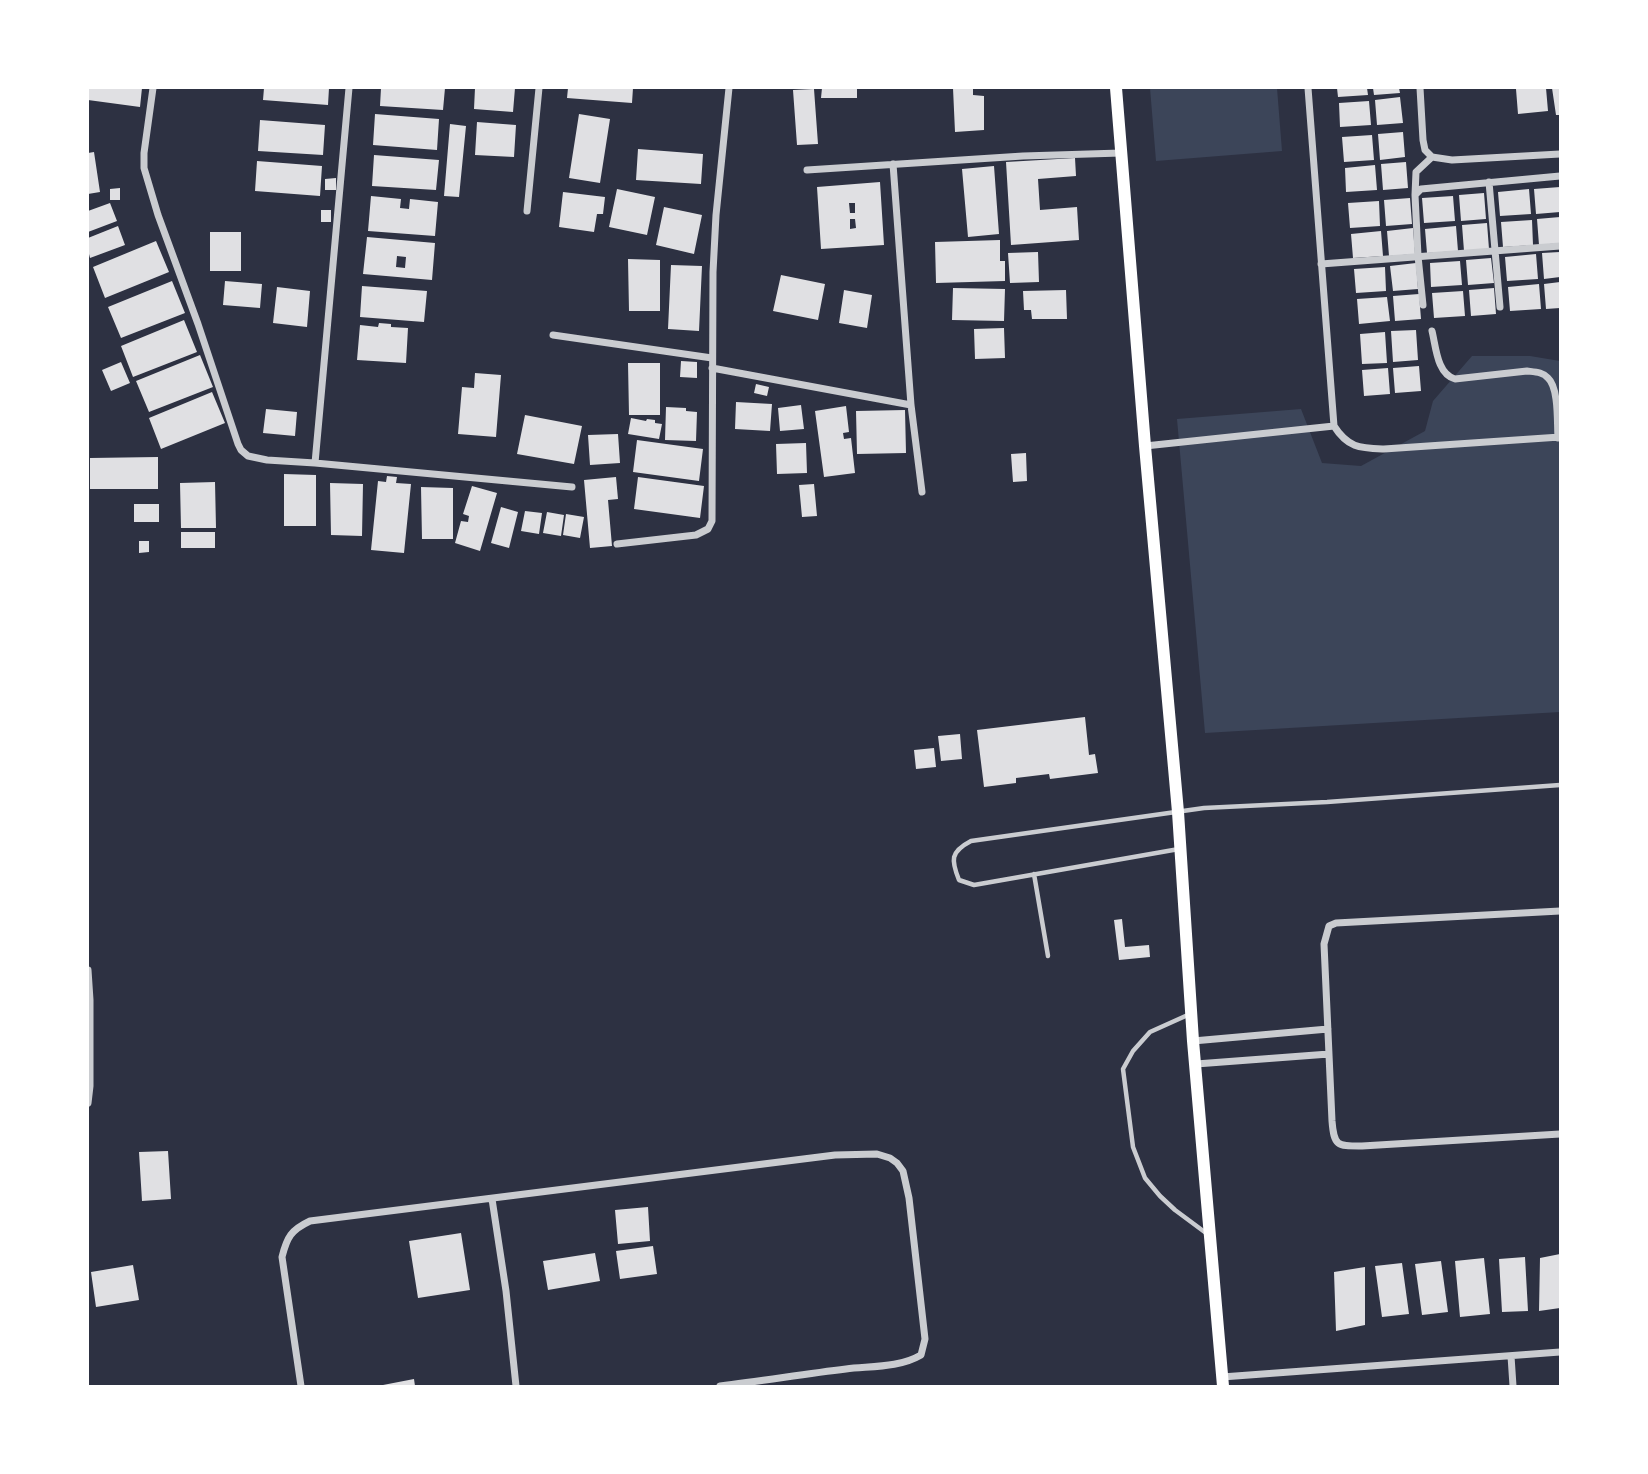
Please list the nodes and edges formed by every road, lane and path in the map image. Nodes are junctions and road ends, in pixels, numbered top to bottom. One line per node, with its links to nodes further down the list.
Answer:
1 (153, 88): 31 (street)
2 (349, 88): 31 (street)
3 (539, 88): 16 (street)
4 (729, 88): 25 (street)
5 (1116, 88): 8 (main road)
6 (1308, 88): 20 (street)
7 (1420, 88): 10 (street)
8 (1121, 153): 11 (street); 30 (main road)
9 (1560, 153): 10 (street)
10 (1432, 157): 15 (street)
11 (893, 164): 12 (street); 27 (street)
12 (807, 170)
13 (1560, 176): 14 (street)
14 (1489, 182): 15 (street); 18 (street)
15 (1415, 195): 19 (street)
16 (527, 211)
17 (1560, 246): 18 (street)
18 (1496, 250): 19 (street); 22 (street)
19 (1418, 256): 20 (street); 21 (street)
20 (1321, 264): 28 (street)
21 (1423, 305)
22 (1500, 307)
23 (1432, 331): 29 (street)
24 (553, 335): 25 (street)
25 (712, 358): 26 (street)
26 (712, 368): 27 (street); 34 (street)
27 (911, 405): 33 (street)
28 (1334, 426): 29 (street); 30 (street)
29 (1559, 438)
30 (1145, 446): 36 (main road)
31 (315, 463): 32 (street)
32 (572, 487)
33 (922, 492)
34 (617, 544)
35 (1560, 785): 36 (lane)
36 (1178, 812): 37 (main road); 38 (lane)
37 (1180, 849): 38 (lane); 42 (main road)
38 (1034, 874): 40 (lane)
39 (1560, 911): 43 (street)
40 (1048, 956)
41 (88, 970): 47 (street)
42 (1191, 1014): 44 (main road); 50 (lane)
43 (1328, 1029): 44 (street); 45 (street)
44 (1193, 1041): 46 (main road)
45 (1329, 1054): 46 (street); 48 (street)
46 (1196, 1064): 50 (main road)
47 (88, 1103)
48 (1560, 1135)
49 (492, 1199): 54 (street); 55 (street); 56 (street)
50 (1210, 1236): 53 (main road)
51 (1560, 1352): 52 (street)
52 (1511, 1356): 53 (street); 58 (street)
53 (1222, 1382)
54 (753, 1385): 57 (street)
55 (301, 1387)
56 (516, 1387)
57 (720, 1387)
58 (1513, 1387)

